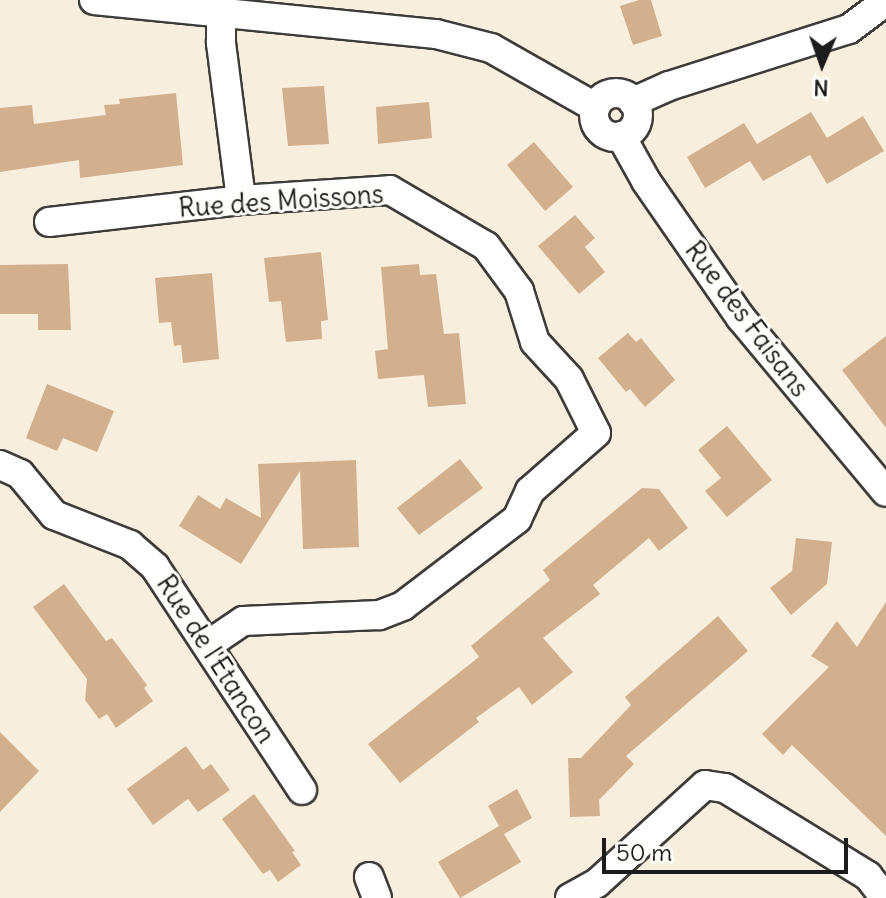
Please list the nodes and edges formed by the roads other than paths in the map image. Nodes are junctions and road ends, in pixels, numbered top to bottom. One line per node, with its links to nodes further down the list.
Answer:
1 (94, 0): 4 (street)
2 (880, 6): 5 (street)
3 (306, 10): 4 (street); 6 (street)
4 (221, 14): 8 (street)
5 (633, 102): 6 (street); 7 (street)
6 (595, 107): 7 (street)
7 (621, 136): 11 (street, Rue des Faisans)
8 (241, 200): 9 (street, Rue des Moissons); 12 (street, Rue des Moissons)
9 (49, 222)
10 (0, 465): 12 (street, Rue de l'Etancon)
11 (886, 492)
12 (209, 644): 13 (street, Rue de l'Etancon)
13 (302, 790)
14 (570, 898): 15 (street)
15 (885, 898)

